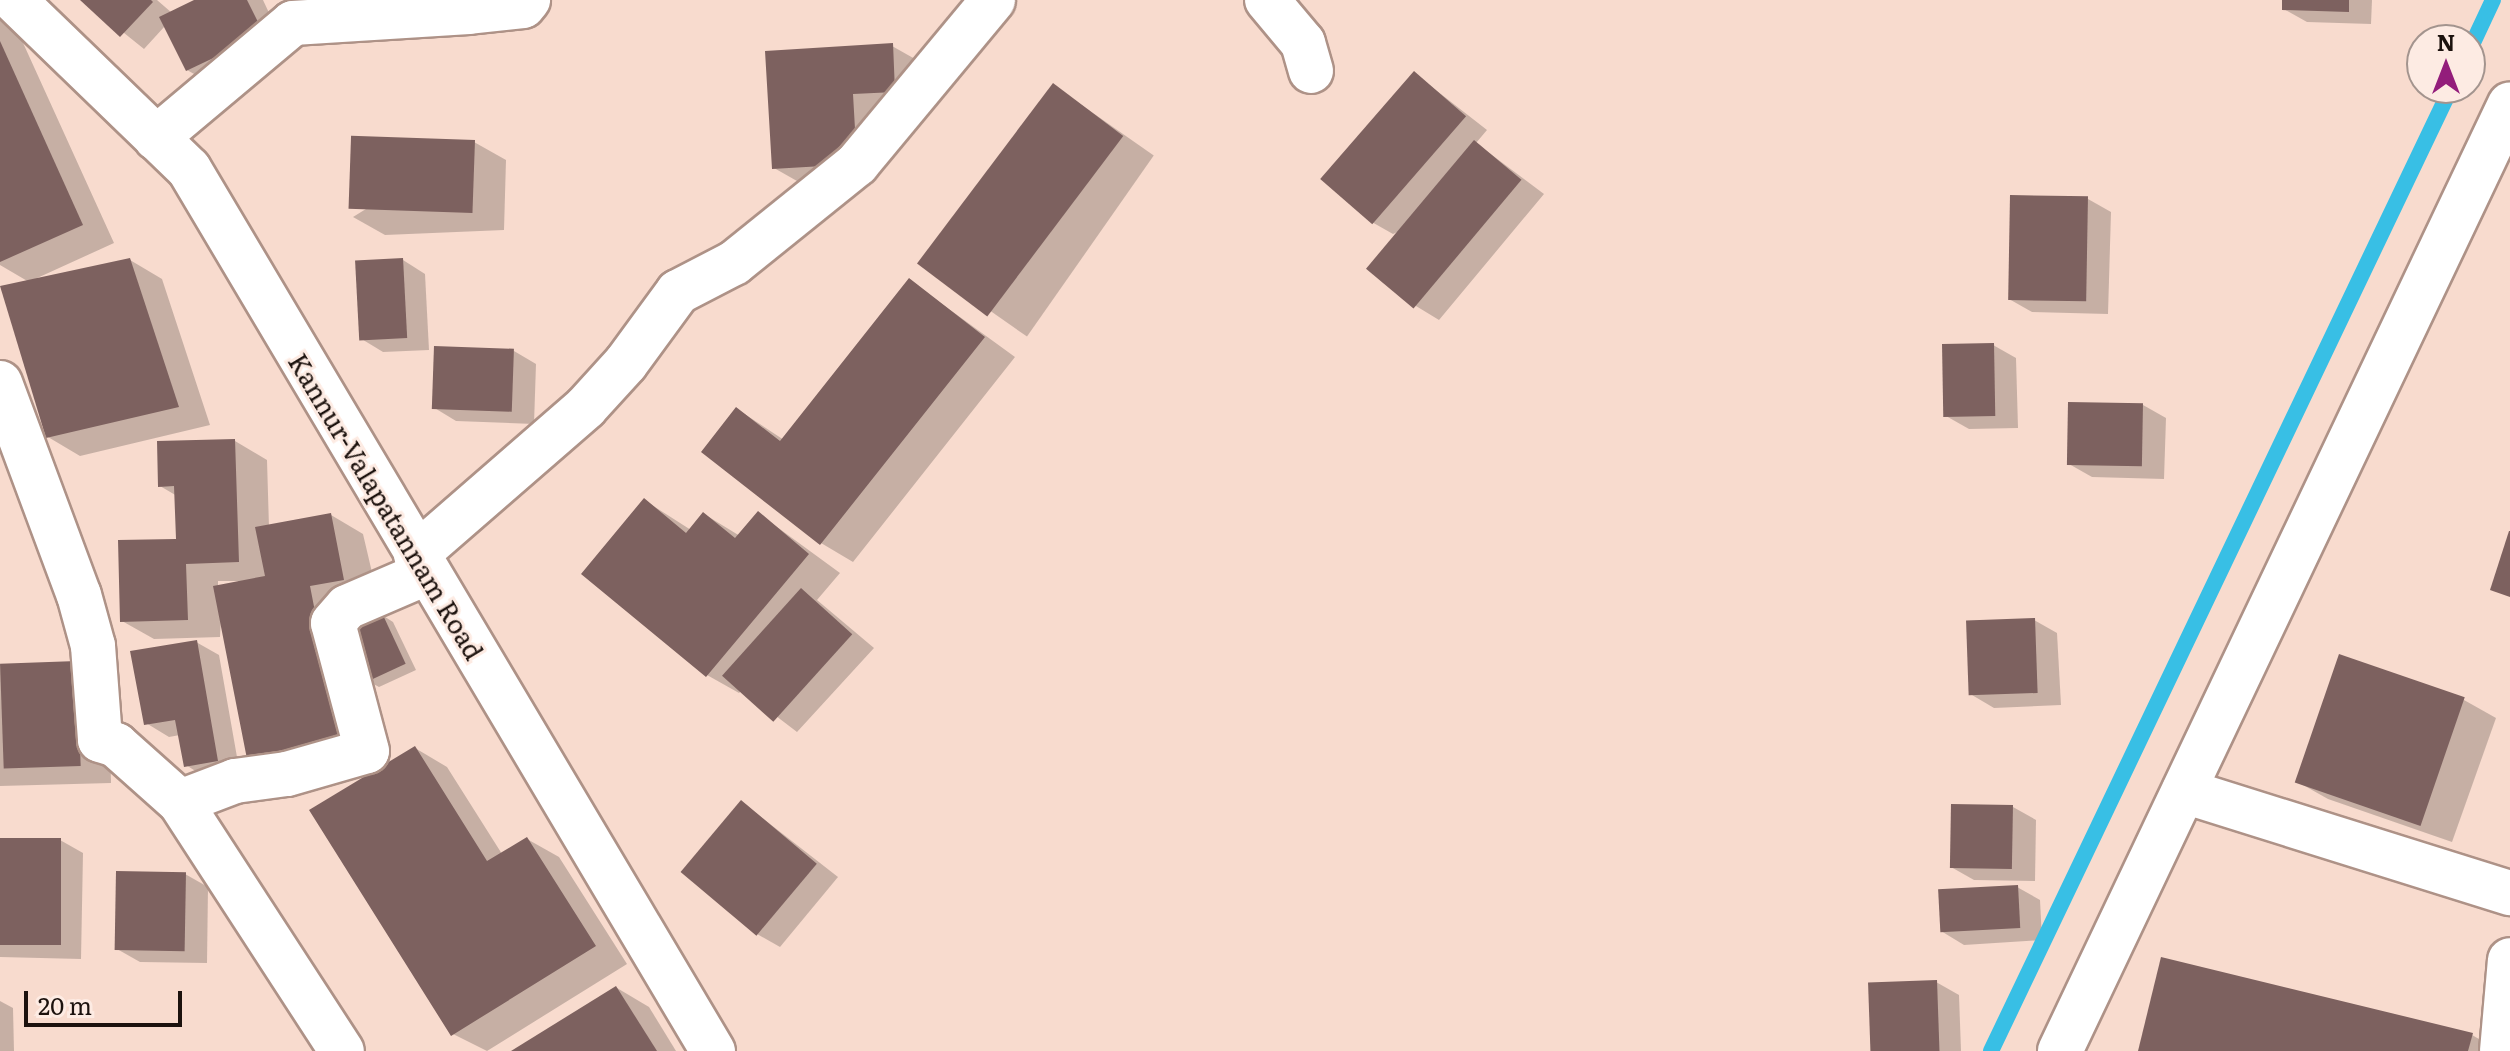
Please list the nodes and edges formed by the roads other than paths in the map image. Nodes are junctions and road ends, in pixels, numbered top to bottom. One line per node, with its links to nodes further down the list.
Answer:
1 (14, 0): 7 (street, Kannur-Valapatannam Road)
2 (528, 0): 7 (street)
3 (993, 0): 9 (street)
4 (1267, 0): 5 (street)
5 (1311, 71)
6 (2510, 104): 10 (street)
7 (156, 138): 9 (street, Kannur-Valapatannam Road)
8 (0, 383): 11 (street)
9 (421, 564): 11 (street); 15 (street, Kannur-Valapatannam Road)
10 (2184, 791): 12 (street); 16 (street)
11 (180, 802): 14 (street)
12 (2510, 893)
13 (2510, 960): 17 (street)
14 (342, 1051)
15 (713, 1051)
16 (2060, 1051)
17 (2502, 1051)

